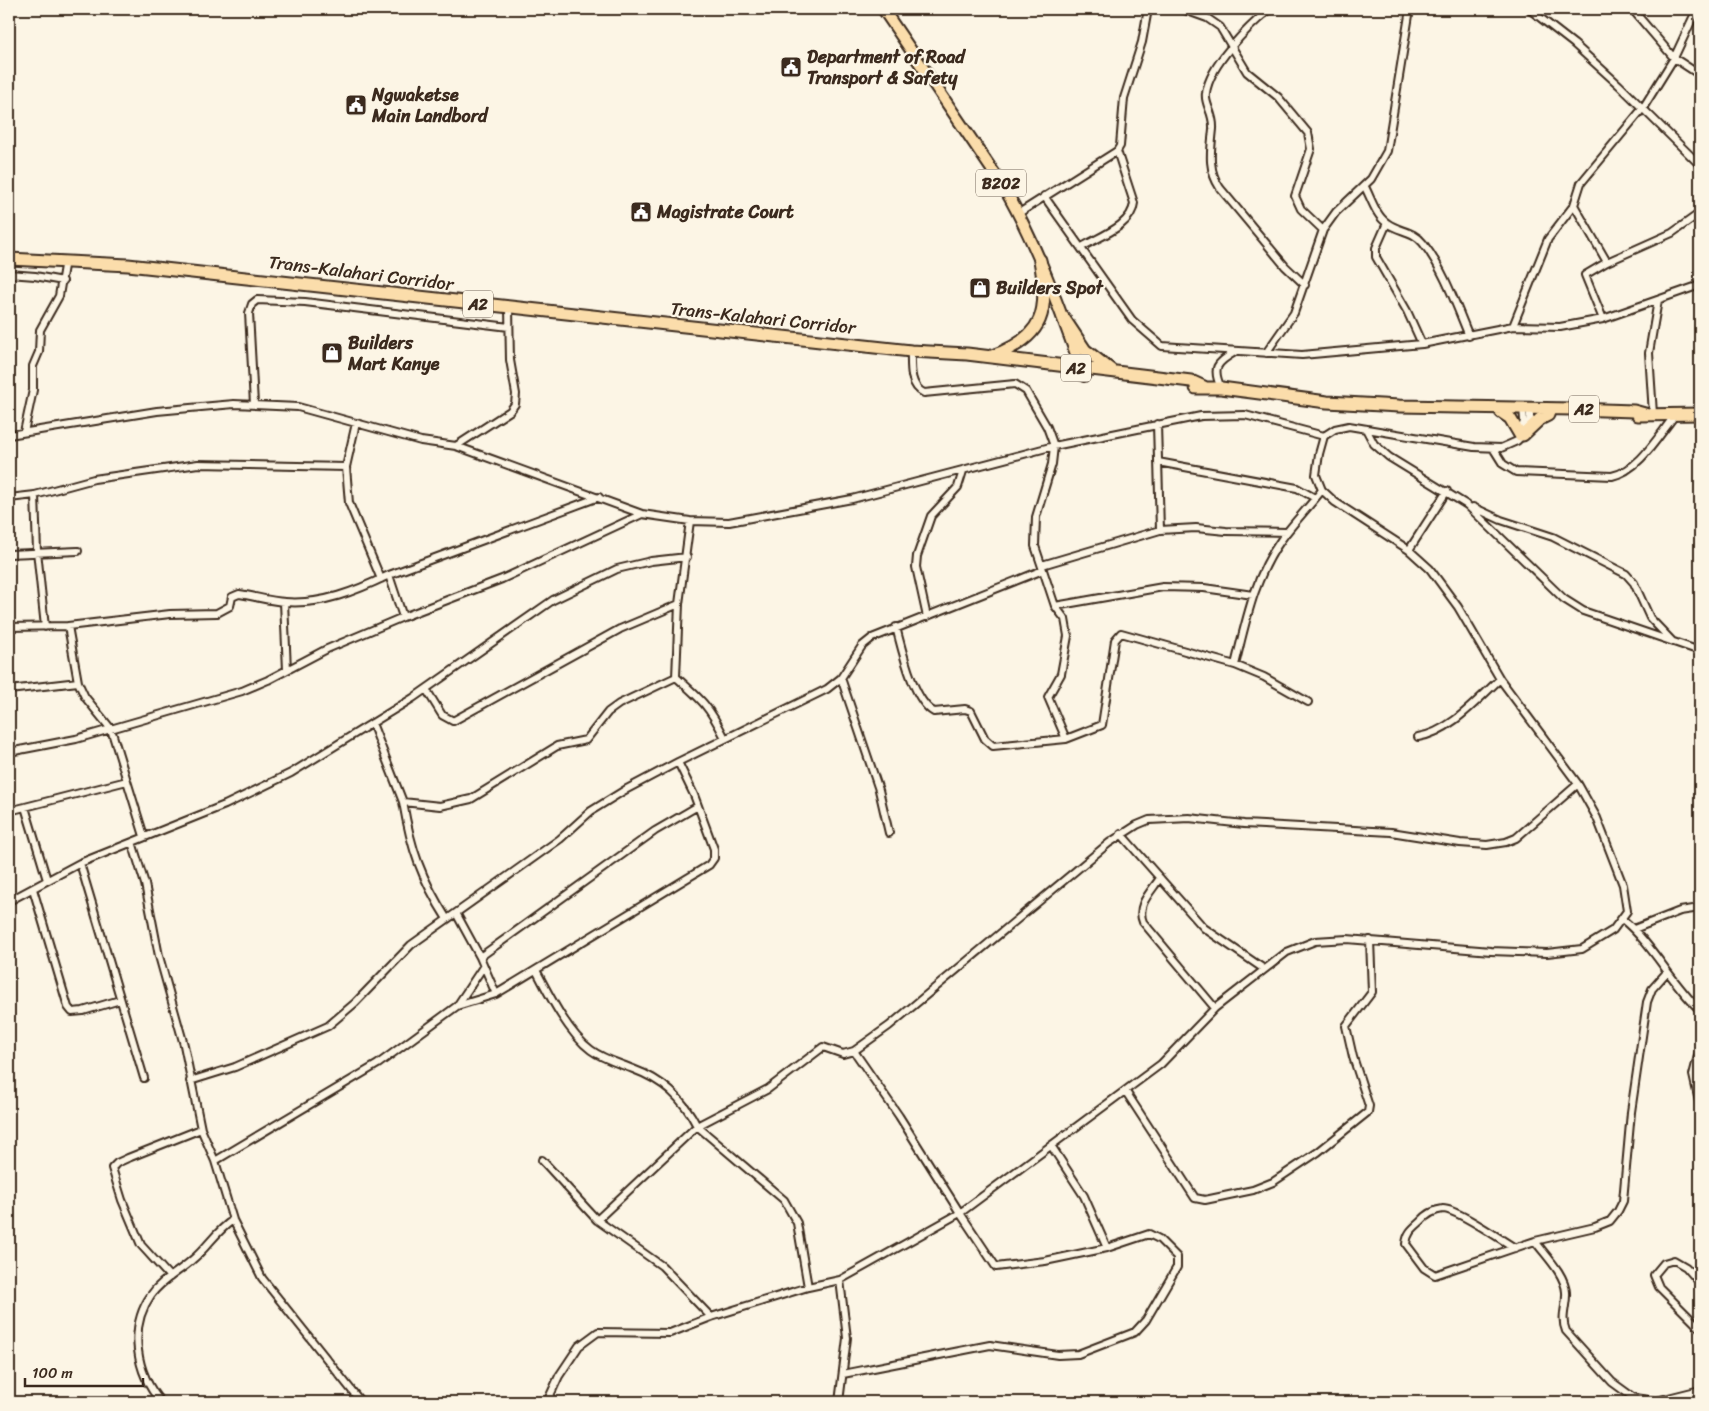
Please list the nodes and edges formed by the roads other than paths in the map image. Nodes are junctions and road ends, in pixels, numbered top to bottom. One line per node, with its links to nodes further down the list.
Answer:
1 (883, 9): 18 (main road, B202)
2 (1148, 9): 13 (street)
3 (1182, 9): 9 (street)
4 (1270, 9): 9 (street)
5 (1410, 9): 15 (street)
6 (1529, 9): 12 (street)
7 (1632, 9): 10 (street)
8 (1696, 9): 10 (street)
9 (1233, 46): 21 (street); 29 (street)
10 (1674, 58): 11 (street); 12 (street)
11 (1700, 75)
12 (1642, 108): 14 (street); 17 (street)
13 (1117, 151): 16 (street); 22 (street)
14 (1700, 165)
15 (1365, 187): 20 (street); 21 (street)
16 (1044, 196): 18 (street); 22 (street)
17 (1574, 205): 26 (street); 35 (street)
18 (1019, 213): 25 (main road, B202)
19 (1700, 213): 26 (street)
20 (1387, 223): 37 (street); 38 (street)
21 (1323, 230): 29 (street)
22 (1082, 247): 40 (street)
23 (9, 259): 24 (highway, Trans-Kalahari Corridor / A2)
24 (65, 260): 28 (street); 32 (highway, Trans-Kalahari Corridor / A2)
25 (1040, 260): 33 (main road, B202); 43 (highway)
26 (1608, 262): 34 (street)
27 (9, 274): 28 (street)
28 (63, 281): 59 (street)
29 (1305, 285): 41 (street)
30 (1700, 285): 31 (street)
31 (1658, 300): 34 (street); 53 (street)
32 (509, 308): 36 (street); 39 (highway, Trans-Kalahari Corridor / A2)
33 (1062, 317): 44 (main road, B202); 45 (highway)
34 (1604, 319): 35 (street)
35 (1513, 326): 37 (street)
36 (509, 327): 48 (street); 63 (street)
37 (1469, 336): 38 (street)
38 (1422, 344): 41 (street)
39 (910, 351): 42 (highway, Trans-Kalahari Corridor / A2); 64 (street)
40 (1236, 352): 41 (street); 47 (street)
41 (1266, 353)
42 (948, 354): 43 (highway, Trans-Kalahari Corridor / A2); 44 (highway, Trans-Kalahari Corridor / A2)
43 (990, 356): 44 (highway, Trans-Kalahari Corridor / A2)
44 (1082, 372): 45 (highway, Trans-Kalahari Corridor / A2); 46 (highway, Trans-Kalahari Corridor / A2)
45 (1115, 373): 46 (highway, Trans-Kalahari Corridor / A2)
46 (1204, 387): 47 (highway, Trans-Kalahari Corridor / A2)
47 (1221, 388): 49 (highway, Trans-Kalahari Corridor / A2)
48 (254, 404): 56 (street); 59 (street)
49 (1399, 406): 50 (highway, Trans-Kalahari Corridor / A2); 51 (highway, Trans-Kalahari Corridor / A2)
50 (1527, 410): 51 (highway, Trans-Kalahari Corridor / A2); 53 (highway, A2); 55 (highway, A2); 62 (street)
51 (1501, 412): 62 (highway)
52 (1677, 413): 53 (highway, A2); 54 (highway, A2); 65 (street)
53 (1649, 414): 55 (highway, A2)
54 (1700, 414)
55 (1548, 415): 62 (highway)
56 (356, 423): 63 (street); 67 (street)
57 (1157, 424): 61 (street); 64 (street); 66 (street)
58 (1366, 429): 61 (street); 65 (street); 70 (street)
59 (24, 432): 60 (street)
60 (9, 435)
61 (1324, 436): 69 (street)
62 (1520, 437): 65 (street)
63 (456, 446): 72 (street)
64 (1054, 446): 68 (street); 85 (street)
65 (1493, 448)
66 (1158, 462): 74 (street); 78 (street)
67 (346, 467): 71 (street); 87 (street)
68 (963, 471): 77 (street); 93 (street)
69 (1322, 490): 74 (street); 80 (street)
70 (1448, 491): 75 (street); 80 (street)
71 (35, 495): 73 (street); 81 (street)
72 (599, 497): 76 (street); 86 (street)
73 (9, 498)
74 (1315, 498): 79 (street)
75 (1467, 505): 98 (street); 98 (street)
76 (642, 514): 77 (street); 92 (street)
77 (690, 521): 84 (street)
78 (1160, 530): 79 (street); 85 (street)
79 (1287, 532): 88 (street)
80 (1410, 550): 104 (street)
81 (37, 551): 82 (street); 83 (street); 96 (street)
82 (78, 551)
83 (9, 554)
84 (687, 557): 90 (street); 106 (street)
85 (1042, 568): 91 (street); 93 (street)
86 (389, 575): 87 (street); 92 (street)
87 (381, 579): 89 (street)
88 (1253, 595): 91 (street); 100 (street)
89 (284, 602): 94 (street); 101 (street)
90 (679, 604): 102 (street); 106 (street)
91 (1055, 606): 113 (street)
92 (404, 617): 101 (street)
93 (927, 617): 97 (street)
94 (68, 626): 96 (street); 105 (street)
95 (9, 627): 96 (street)
96 (45, 627)
97 (896, 627): 103 (street); 113 (street)
98 (1674, 642): 99 (street)
99 (1700, 651)
100 (1235, 665): 108 (street); 113 (street)
101 (287, 670): 110 (street)
102 (676, 677): 111 (street); 118 (street)
103 (841, 678): 111 (street); 122 (street)
104 (1500, 679): 112 (street); 117 (street)
105 (78, 682): 107 (street); 110 (street)
106 (426, 689): 109 (street)
107 (9, 690)
108 (1308, 702)
109 (372, 723): 118 (street); 124 (street)
110 (111, 729): 114 (street); 116 (street)
111 (725, 738): 115 (street)
112 (1418, 738)
113 (1066, 739)
114 (9, 752)
115 (678, 762): 119 (street); 132 (street)
116 (127, 781): 120 (street); 124 (street)
117 (1578, 784): 123 (street); 133 (street)
118 (403, 802): 134 (street)
119 (698, 806): 137 (street); 140 (street)
120 (25, 807): 121 (street); 128 (street)
121 (9, 811)
122 (889, 833)
123 (1121, 834): 127 (street); 148 (street)
124 (144, 836): 125 (street)
125 (132, 842): 126 (street); 150 (street)
126 (80, 863): 128 (street); 143 (street)
127 (1160, 878): 139 (street); 145 (street)
128 (47, 880): 129 (street)
129 (33, 889): 130 (street); 143 (street)
130 (9, 901)
131 (1700, 908): 135 (street)
132 (456, 913): 134 (street); 137 (street)
133 (1622, 919): 135 (street); 136 (street)
134 (446, 920): 150 (street)
135 (1634, 929): 141 (street)
136 (1370, 940): 139 (street); 151 (street)
137 (480, 957): 138 (street)
138 (483, 967): 142 (street); 144 (street)
139 (1264, 969): 145 (street)
140 (536, 970): 142 (street); 153 (street)
141 (1668, 972): 146 (street); 161 (street)
142 (496, 994): 144 (street)
143 (120, 1000): 149 (street)
144 (457, 1006): 157 (street)
145 (1215, 1008): 151 (street)
146 (1700, 1010)
147 (1700, 1048): 152 (street)
148 (854, 1051): 153 (street); 158 (street)
149 (144, 1078)
150 (190, 1081): 154 (street)
151 (1126, 1092): 155 (street)
152 (1700, 1106)
153 (697, 1126): 160 (street); 167 (street)
154 (201, 1129): 157 (street); 164 (street)
155 (1052, 1147): 158 (street); 162 (street)
156 (542, 1160): 160 (street)
157 (215, 1161): 159 (street)
158 (960, 1213): 162 (street); 165 (street)
159 (233, 1220): 164 (street); 173 (street)
160 (597, 1220): 168 (street)
161 (1534, 1242): 163 (street); 171 (street)
162 (1107, 1248): 170 (street)
163 (1515, 1248): 163 (street)
164 (170, 1277): 172 (street)
165 (840, 1280): 167 (street); 170 (street)
166 (1700, 1283): 169 (street)
167 (808, 1286): 168 (street)
168 (711, 1317): 174 (street)
169 (1700, 1328)
170 (844, 1374): 175 (street)
171 (1700, 1390)
172 (161, 1402)
173 (361, 1402)
174 (547, 1402)
175 (839, 1402)

